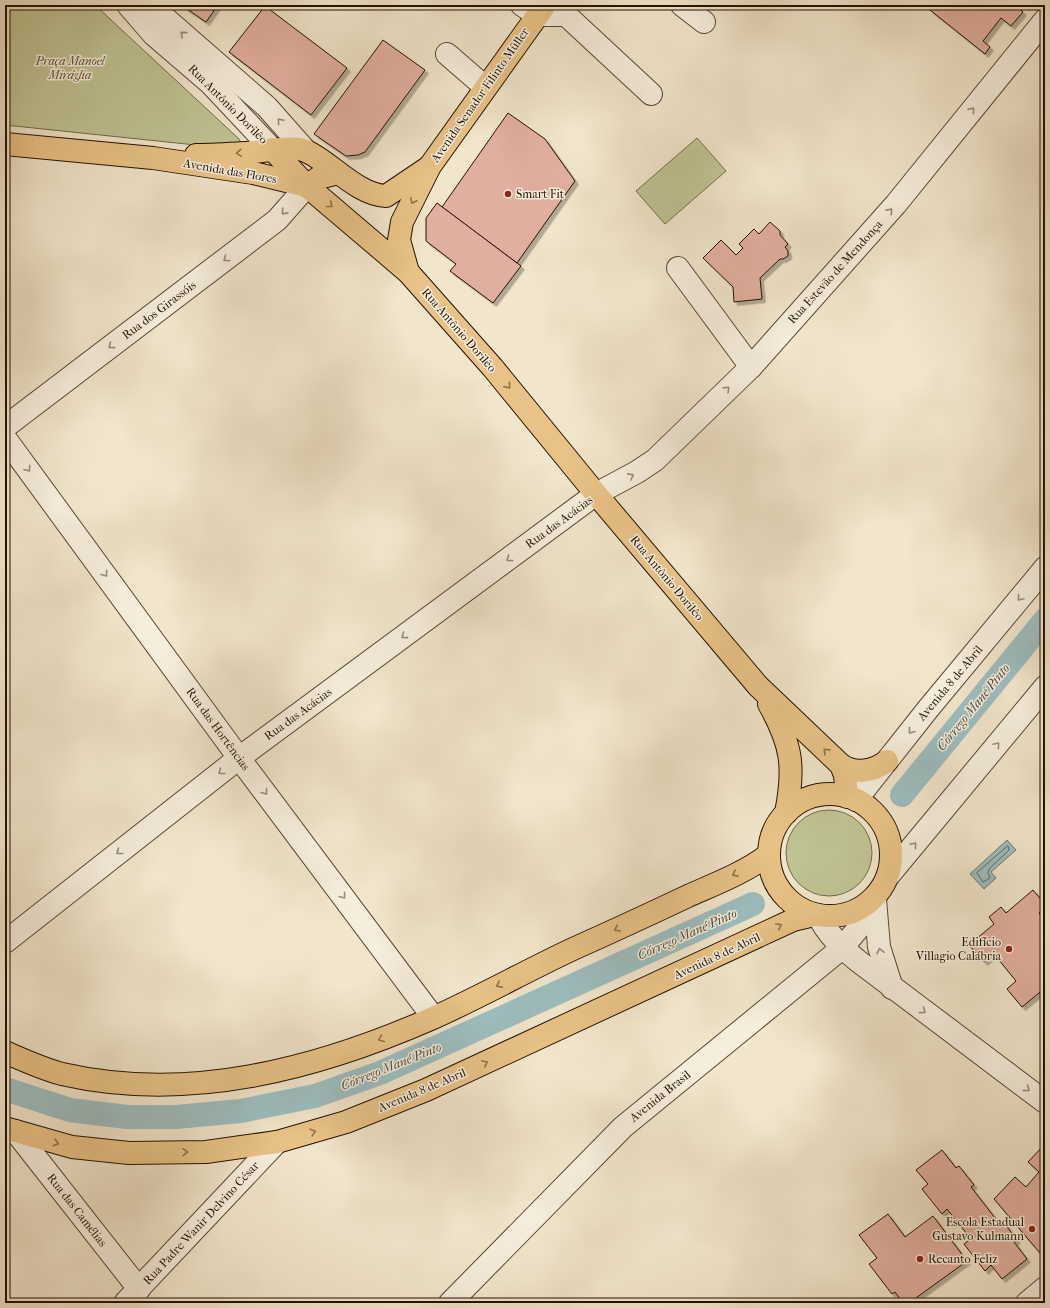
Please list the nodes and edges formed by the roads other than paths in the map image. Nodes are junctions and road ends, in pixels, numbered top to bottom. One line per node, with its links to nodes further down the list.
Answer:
1 (128, 5): 11 (street, Rua Antônio Dorilêo)
2 (146, 5): 12 (street, Rua Antônio Dorilêo, one-way to 2)
3 (682, 5): 6 (street)
4 (535, 8): 8 (main road, Avenida Senador Filinto Müller); 9 (street)
5 (1045, 20): 20 (street, Rua Estevão de Mendonça, one-way to 5)
6 (704, 22)
7 (447, 54): 8 (street)
8 (485, 87): 14 (main road, Avenida Senador Filinto Müller)
9 (651, 94)
10 (5, 144): 13 (main road, Avenida das Flores)
11 (272, 149): 12 (main road, Avenida das Flores); 13 (main road, Avenida das Flores, one-way to 13); 16 (main road, Rua Antônio Dorilêo)
12 (305, 150): 15 (main road, Rua Antônio Dorilêo)
13 (153, 158): 16 (main road, Avenida das Flores)
14 (430, 166): 17 (main road, Avenida Senador Filinto Müller); 19 (main road, Avenida Senador Filinto Müller, one-way to 19)
15 (338, 173): 16 (main road); 17 (main road, Rua Antônio Dorilêo)
16 (307, 186): 19 (main road, Rua Antônio Dorilêo, one-way to 19); 21 (street, Rua dos Girassóis, one-way to 21)
17 (360, 187)
18 (678, 268): 20 (street)
19 (408, 272): 23 (main road, Rua Antônio Dorilêo, one-way to 23)
20 (751, 367): 23 (street, Rua Estevão de Mendonça, one-way to 20)
21 (5, 427)
22 (5, 438): 27 (street, Rua das Hortências, one-way to 27)
23 (596, 494): 25 (main road, Rua Antônio Dorilêo); 27 (street, Rua das Acácias, one-way to 27)
24 (1045, 568): 28 (street, Avenida 8 de Abril, one-way to 28)
25 (758, 686): 29 (main road, Rua Antônio Dorilêo, one-way to 25); 31 (main road, Rua Antônio Dorilêo)
26 (1045, 687): 33 (street, one-way to 26)
27 (239, 758): 36 (street, Rua das Acácias, one-way to 36); 39 (street, Rua das Hortências, one-way to 39)
28 (887, 761): 29 (main road); 30 (street, Avenida 8 de Abril)
29 (841, 765): 30 (main road)
30 (852, 798): 31 (main road); 33 (main road)
31 (786, 813): 32 (main road)
32 (768, 855): 35 (main road); 39 (main road, one-way to 39)
33 (889, 874): 34 (main road)
34 (875, 897): 35 (main road); 37 (street, Avenida Brasil); 38 (street, one-way to 34)
35 (816, 915): 37 (street); 43 (main road, Avenida 8 de Abril, one-way to 35)
36 (5, 942)
37 (842, 948): 38 (street); 46 (street, Avenida Brasil)
38 (892, 988): 41 (street, one-way to 41)
39 (434, 1017): 40 (main road, one-way to 40)
40 (5, 1052)
41 (1045, 1102)
42 (10, 1130): 43 (main road, Avenida 8 de Abril, one-way to 43); 45 (street, Rua das Camélias)
43 (277, 1142): 45 (street, Rua Padre Wanir Delvino César)
44 (1045, 1288): 47 (street)
45 (132, 1296)
46 (450, 1303)
47 (1028, 1303)

